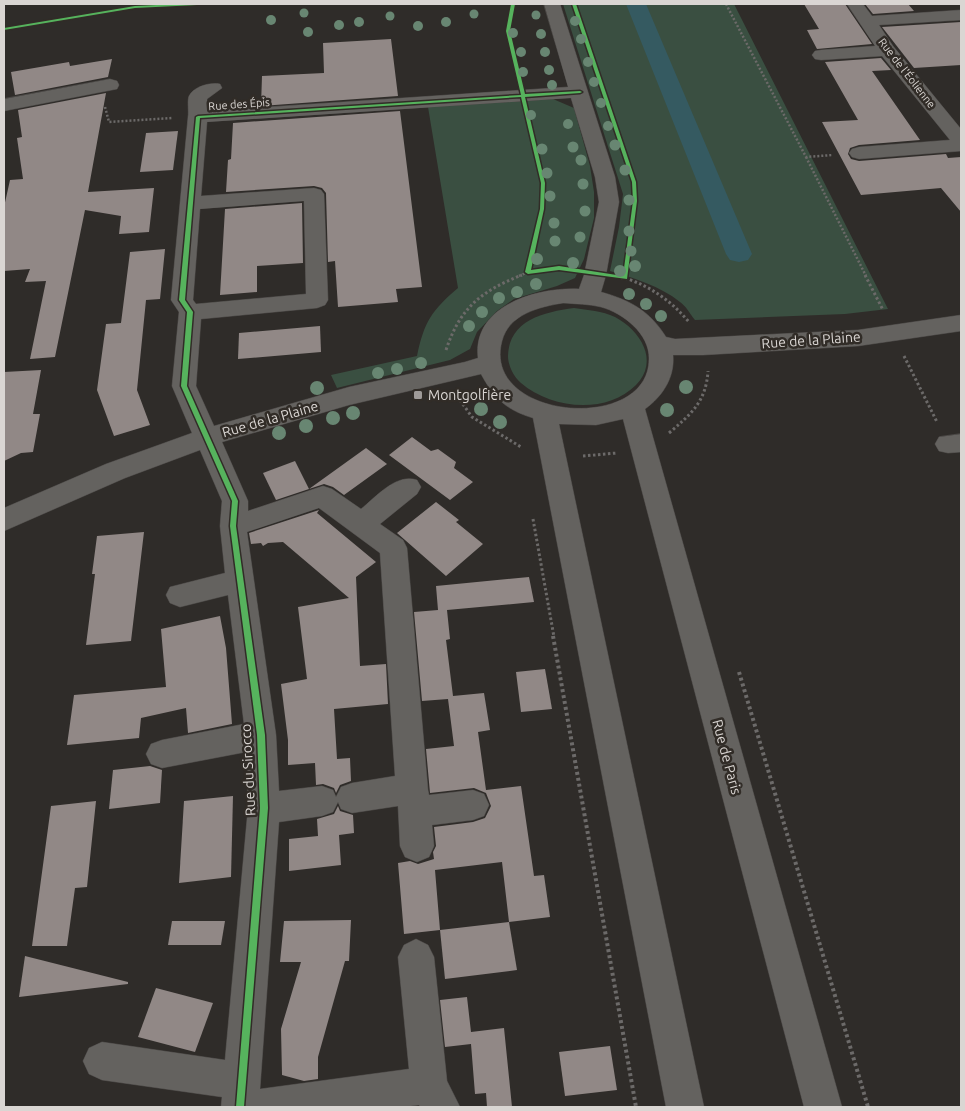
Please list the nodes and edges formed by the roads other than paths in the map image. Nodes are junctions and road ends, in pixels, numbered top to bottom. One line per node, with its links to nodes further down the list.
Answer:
1 (552, 4): 9 (street)
2 (855, 4): 4 (street, Rue de l'Éolienne)
3 (961, 15): 4 (street)
4 (867, 21): 5 (street, Rue de l'Éolienne)
5 (887, 50): 6 (street); 12 (street, Rue de l'Éolienne)
6 (821, 55)
7 (110, 85): 10 (street)
8 (213, 88): 11 (street, Rue des Épis)
9 (580, 92): 11 (street, Rue des Épis); 16 (street)
10 (4, 105)
11 (198, 117): 15 (street, Rue des Épis)
12 (961, 141)
13 (961, 145): 14 (street)
14 (859, 153)
15 (191, 203): 17 (street, Rue des Épis); 17 (street)
16 (588, 296): 19 (street); 20 (street)
17 (190, 312): 23 (street, Rue des Épis)
18 (961, 323): 19 (street, Rue de la Plaine)
19 (660, 344): 21 (street)
20 (488, 363): 22 (street); 23 (street, Rue de la Plaine)
21 (632, 406): 22 (street); 41 (street, Rue de Paris)
22 (544, 413): 40 (street)
23 (208, 437): 25 (street, Rue de la Plaine); 27 (street, Rue du Sirocco)
24 (408, 487): 26 (street)
25 (4, 520)
26 (361, 524): 27 (street); 32 (street)
27 (233, 526): 28 (street, Rue du Sirocco)
28 (240, 581): 29 (street); 30 (street, Rue du Sirocco)
29 (180, 595)
30 (261, 735): 31 (street); 34 (street, Rue du Sirocco)
31 (162, 754)
32 (413, 801): 33 (street, Rue du Sirocco); 34 (street, Rue du Sirocco); 35 (street)
33 (473, 805)
34 (264, 808): 39 (street, Rue du Sirocco)
35 (417, 846)
36 (416, 956): 38 (street)
37 (102, 1062): 39 (street)
38 (435, 1096): 39 (street)
39 (248, 1099)
40 (685, 1107)
41 (823, 1107)

